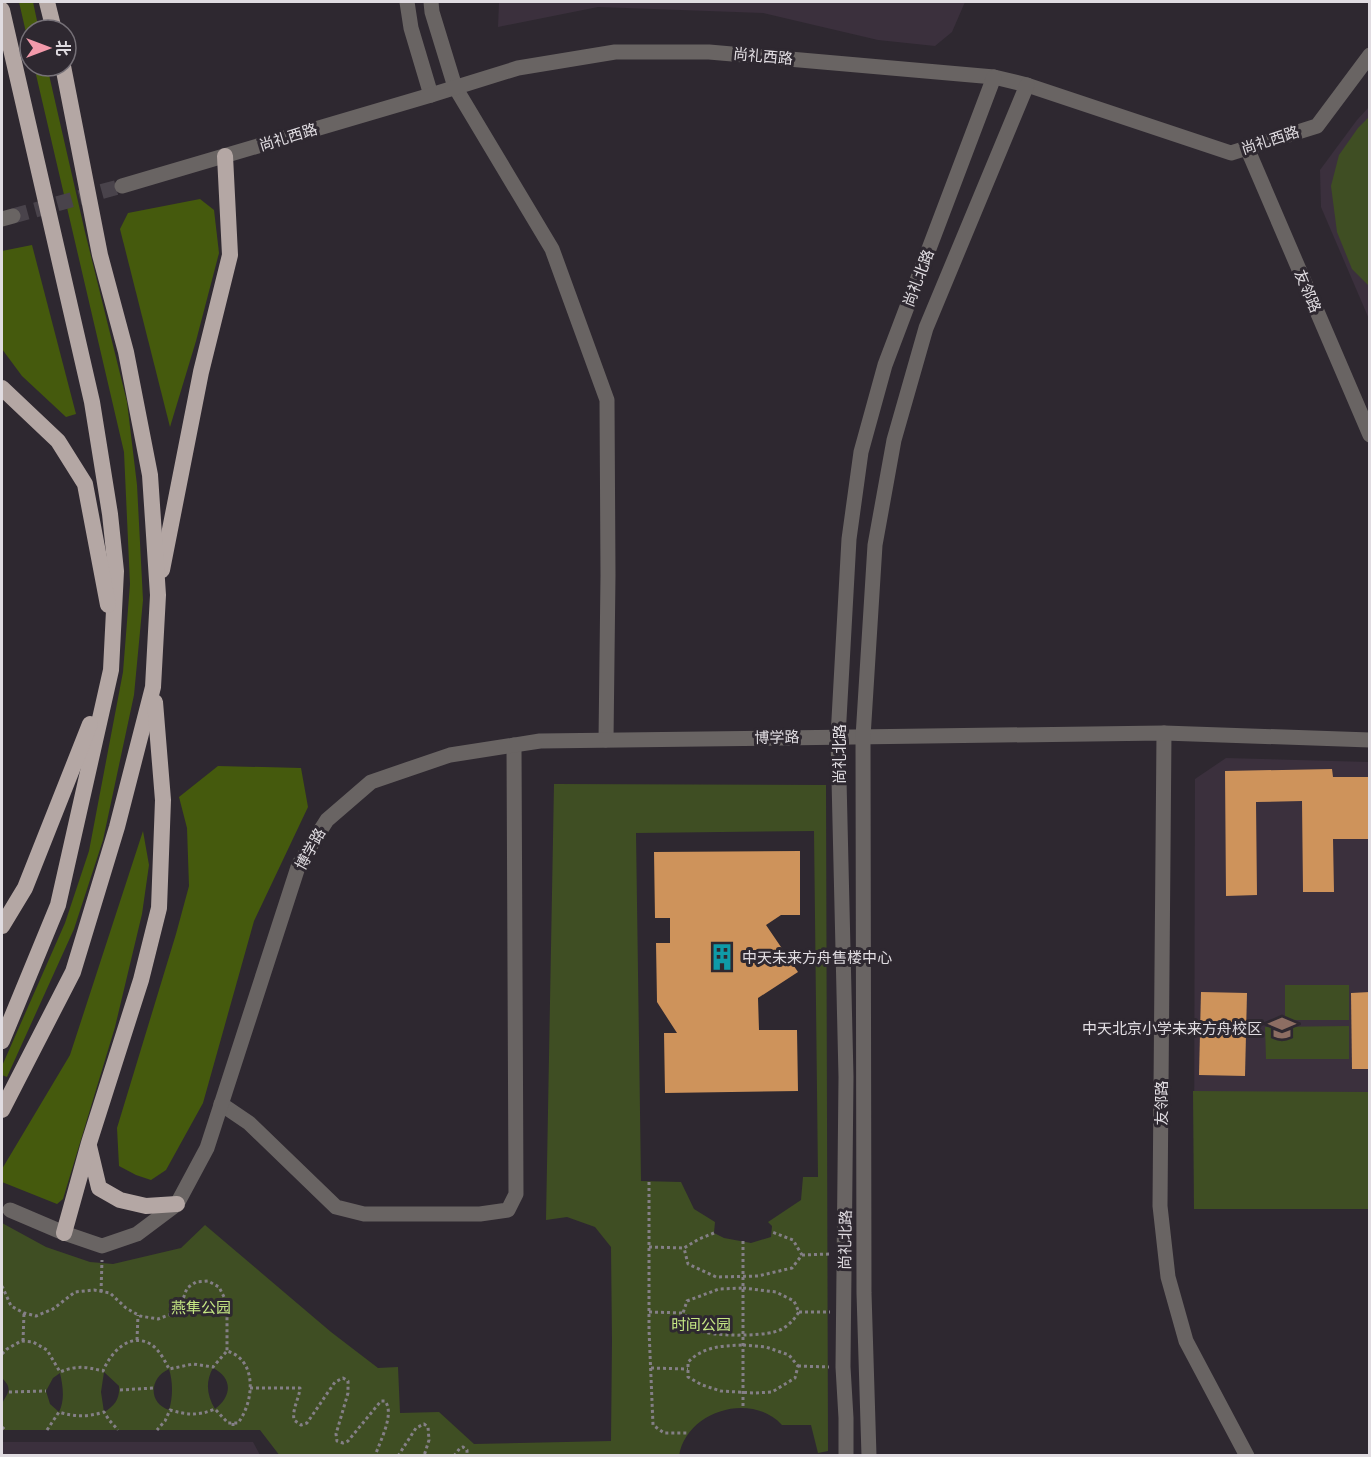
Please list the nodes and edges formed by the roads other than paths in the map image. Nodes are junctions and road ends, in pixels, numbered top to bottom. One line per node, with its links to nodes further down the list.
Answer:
1 (47, 2): 6 (highway)
2 (56, 2): 7 (highway)
3 (407, 2): 13 (street)
4 (431, 2): 12 (street)
5 (2, 10): 20 (highway)
6 (51, 18)
7 (58, 18)
8 (1370, 55): 14 (street, 尚礼西路)
9 (994, 76): 11 (street, 尚礼西路); 12 (street, 尚礼西路); 24 (street, 尚礼北路)
10 (66, 78): 19 (highway)
11 (1026, 85): 14 (street, 尚礼西路); 25 (street, 尚礼北路)
12 (455, 87): 13 (street, 尚礼西路); 26 (street)
13 (431, 95): 15 (street, 尚礼西路)
14 (1247, 148): 18 (street, 友邻路)
15 (225, 156): 16 (street, 尚礼西路); 19 (highway)
16 (122, 186)
17 (2, 388): 20 (highway)
18 (1370, 435)
19 (158, 595): 22 (highway)
20 (113, 628): 21 (highway)
21 (111, 670): 29 (highway); 30 (highway)
22 (153, 687): 32 (highway); 33 (highway)
23 (1164, 733): 25 (street); 27 (street); 39 (street, 友邻路)
24 (838, 736): 25 (street); 26 (street, 博学路); 37 (street, 尚礼北路)
25 (863, 736): 38 (street, 尚礼北路)
26 (606, 740): 28 (street, 博学路)
27 (1370, 740)
28 (514, 745): 31 (street, 博学路); 31 (street)
29 (2, 926)
30 (2, 1041)
31 (221, 1104): 34 (street, 博学路)
32 (2, 1110)
33 (89, 1143): 34 (highway); 36 (highway)
34 (177, 1204): 36 (street, 博学路)
35 (10, 1210): 36 (street)
36 (64, 1233)
37 (846, 1455)
38 (869, 1455)
39 (1247, 1455)

